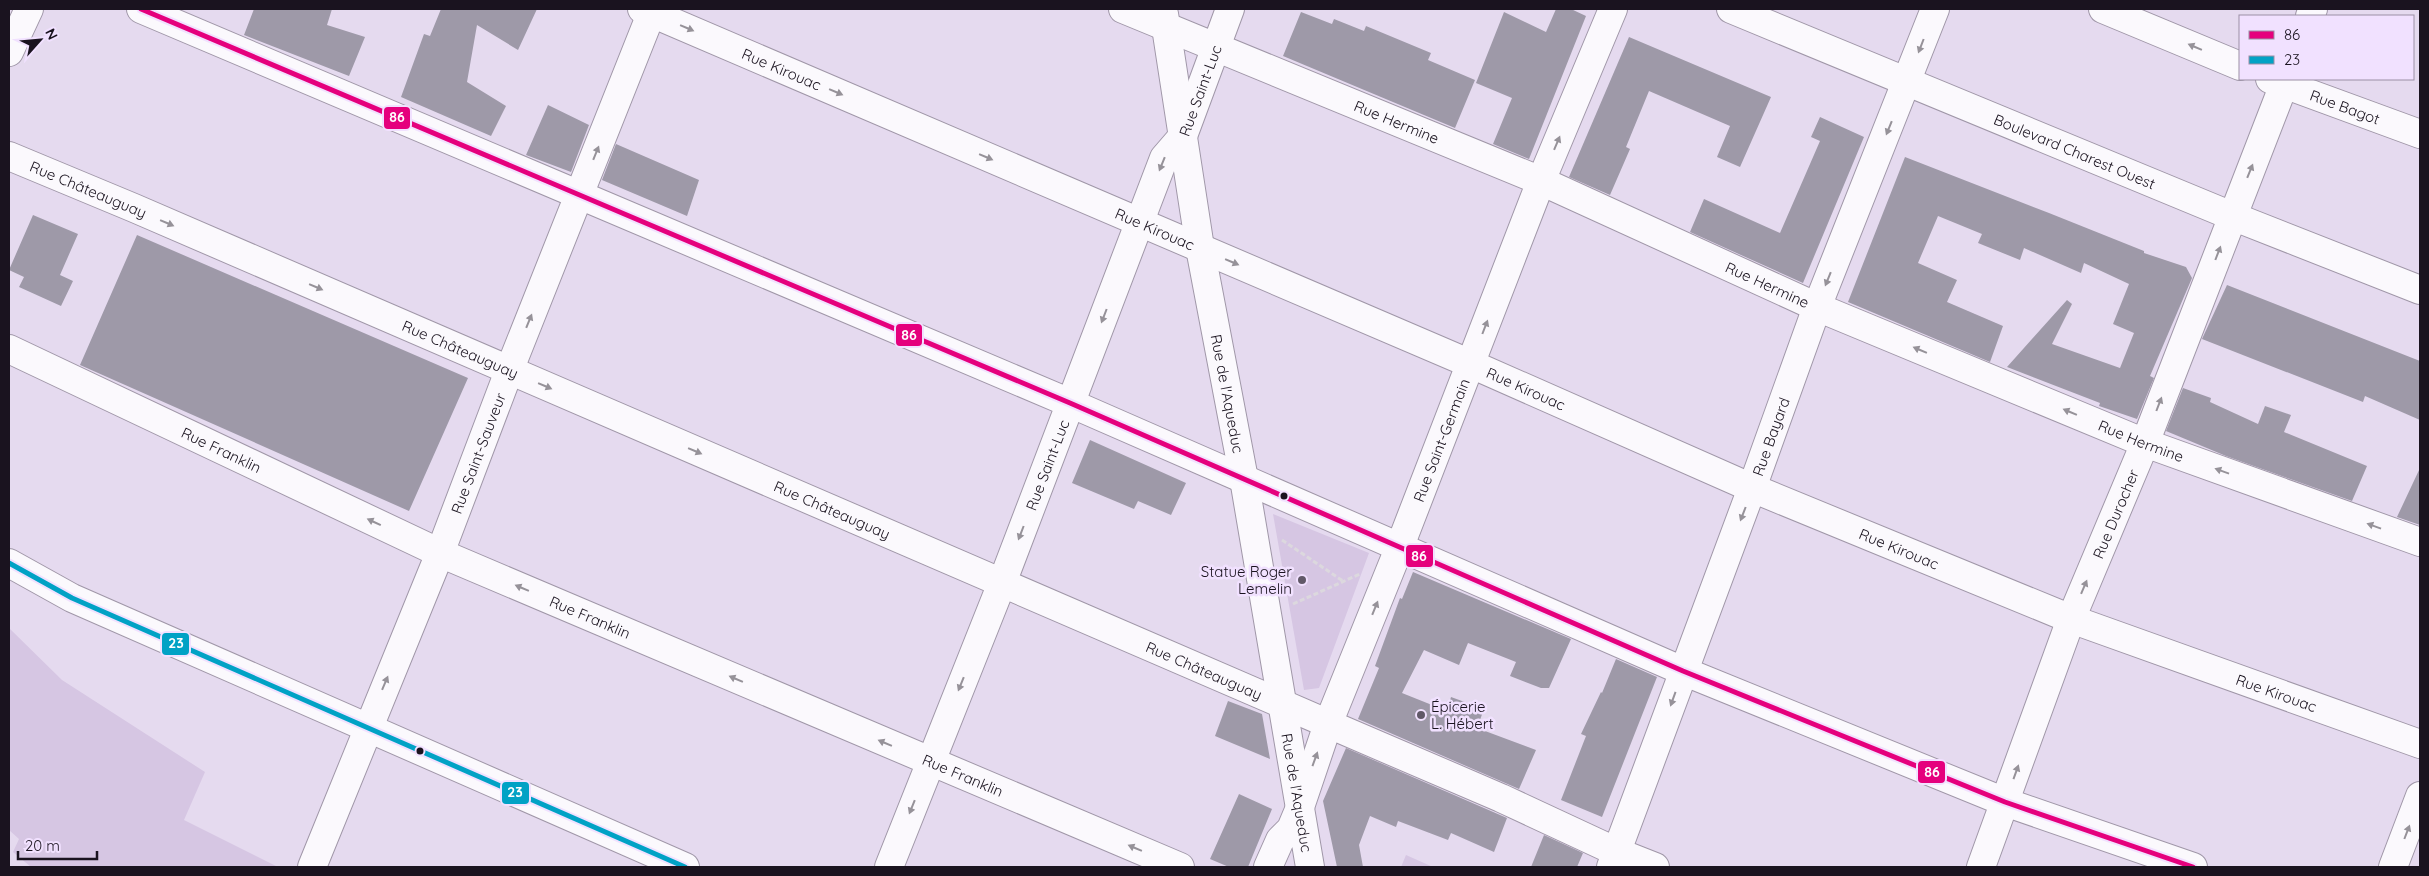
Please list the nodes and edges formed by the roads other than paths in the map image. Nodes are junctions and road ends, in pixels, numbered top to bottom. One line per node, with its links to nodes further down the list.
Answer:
1 (29, 9): 12 (street)
2 (141, 9): 20 (street)
3 (1123, 9): 10 (street, Rue Hermine)
4 (1230, 9): 11 (street, Rue Saint-Luc)
5 (1613, 9): 19 (street, Rue Saint-Germain, one-way to 5)
6 (1731, 9): 15 (street, Boulevard Charest Ouest)
7 (1936, 9): 15 (street, Rue Bayard, one-way to 15)
8 (2103, 9): 13 (street, one-way to 8)
9 (649, 10): 20 (street, Rue Saint-Sauveur, one-way to 9); 22 (street, Rue Kirouac, one-way to 22)
10 (1165, 18): 11 (street, Rue Hermine); 17 (street, Rue de l'Aqueduc)
11 (1216, 47): 17 (street, Rue Saint-Luc); 19 (street, Rue Hermine)
12 (9, 52)
13 (2239, 66)
14 (2280, 81): 16 (street, Rue Bagot); 21 (street, Rue Durocher, one-way to 14)
15 (1907, 83): 21 (street, Boulevard Charest Ouest); 25 (street, Rue Bayard, one-way to 25)
16 (2420, 134)
17 (1183, 136): 22 (street, Rue Saint-Luc, one-way to 22); 23 (street, Rue de l'Aqueduc)
18 (9, 156): 28 (street, Rue Châteauguay, one-way to 28)
19 (1541, 182): 25 (street, Rue Hermine); 27 (street, Rue Saint-Germain, one-way to 19)
20 (580, 194): 28 (street, Rue Saint-Sauveur, one-way to 20); 29 (street)
21 (2232, 216): 24 (street, Boulevard Charest Ouest); 30 (street, Rue Durocher, one-way to 21)
22 (1141, 223): 23 (street, Rue Kirouac); 29 (street, Rue Saint-Luc, one-way to 29)
23 (1200, 248): 27 (street, Rue Kirouac, one-way to 27); 31 (street, Rue de l'Aqueduc)
24 (2420, 290)
25 (1817, 307): 30 (street, Rue Hermine, one-way to 25); 32 (street, Rue Bayard)
26 (9, 349): 35 (street, Rue Franklin, one-way to 26)
27 (1471, 364): 32 (street, Rue Kirouac); 34 (street, Rue Saint-Germain)
28 (509, 371): 35 (street, Rue Saint-Sauveur); 37 (street, Rue Châteauguay, one-way to 37)
29 (1070, 403): 31 (street); 37 (street, Rue Saint-Luc, one-way to 37)
30 (2144, 443): 33 (street, Rue Hermine, one-way to 30); 38 (street, Rue Durocher, one-way to 30)
31 (1244, 479): 34 (street); 40 (street, Rue de l'Aqueduc)
32 (1752, 488): 38 (street, Rue Kirouac); 39 (street, Rue Bayard, one-way to 39)
33 (2420, 542)
34 (1400, 546): 39 (street); 41 (street, Rue Saint-Germain, one-way to 34)
35 (440, 553): 42 (street, Rue Saint-Sauveur, one-way to 35); 44 (street, Rue Franklin, one-way to 35)
36 (9, 563): 42 (street)
37 (1002, 583): 40 (street, Rue Châteauguay); 44 (street, Rue Saint-Luc, one-way to 44)
38 (2071, 619): 43 (street, Rue Kirouac); 46 (street, Rue Durocher, one-way to 38)
39 (1683, 671): 46 (street); 48 (street, Rue Bayard, one-way to 48)
40 (1282, 704): 41 (street, Rue Châteauguay); 47 (street, Rue de l'Aqueduc)
41 (1328, 724): 47 (street, Rue Saint-Germain, one-way to 41); 48 (street, Rue Châteauguay)
42 (367, 728): 49 (street, Rue Saint-Sauveur); 50 (street)
43 (2420, 744)
44 (930, 762): 51 (street, Rue Saint-Luc, one-way to 51); 52 (street, Rue Franklin, one-way to 44)
45 (2420, 796): 58 (street, one-way to 45)
46 (2005, 802): 56 (street, Rue Durocher); 57 (street)
47 (1299, 810): 53 (street, Rue Saint-Germain); 54 (street, Rue de l'Aqueduc)
48 (1614, 860): 55 (street, Rue Châteauguay)
49 (312, 867)
50 (686, 867)
51 (889, 867)
52 (1180, 867)
53 (1268, 867)
54 (1310, 867)
55 (1655, 867)
56 (1981, 867)
57 (2193, 867)
58 (2393, 867)

